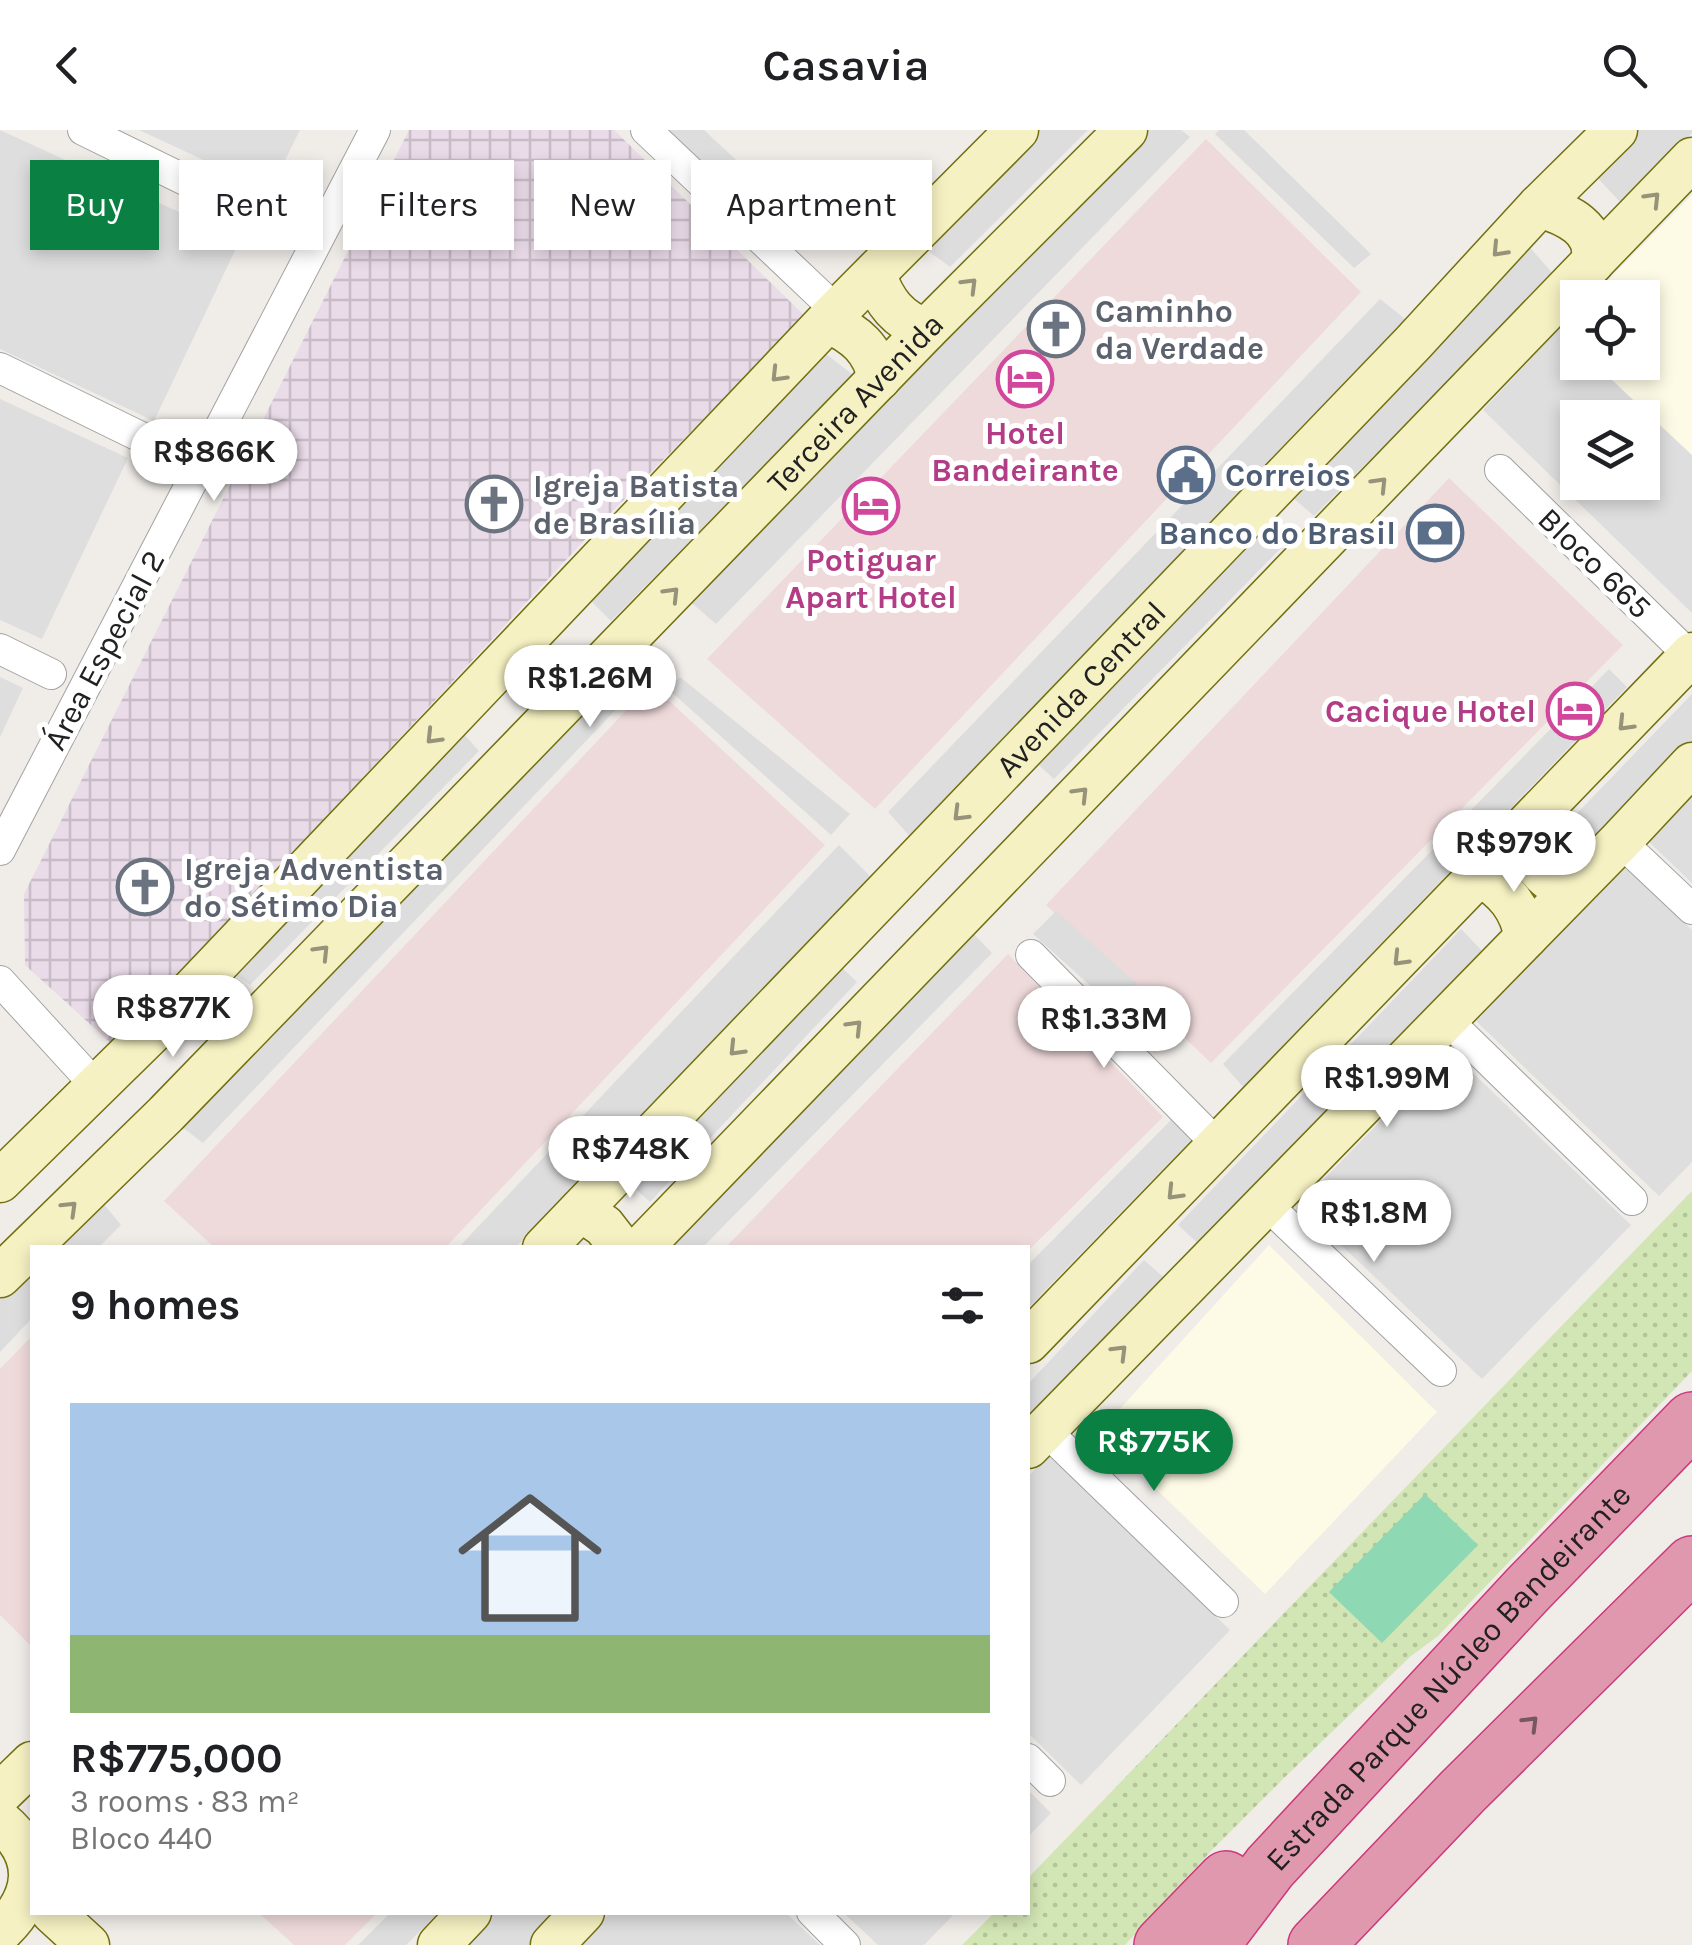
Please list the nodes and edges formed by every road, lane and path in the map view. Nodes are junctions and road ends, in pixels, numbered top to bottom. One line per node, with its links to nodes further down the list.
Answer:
1 (83, 130): 8 (street)
2 (374, 130): 16 (street, Área Especial 2)
3 (646, 130): 12 (street)
4 (1016, 130): 11 (street)
5 (1126, 130): 13 (street, Terceira Avenida, one-way to 5)
6 (1616, 130): 9 (street, Avenida Central)
7 (1692, 159): 10 (street, one-way to 7)
8 (179, 177)
9 (1539, 206): 10 (street); 37 (street, Avenida Central, one-way to 37)
10 (1592, 263): 42 (street, one-way to 10)
11 (875, 275): 12 (street); 13 (street)
12 (833, 317): 15 (street); 32 (street, one-way to 32)
13 (926, 330): 15 (street, Terceira Avenida)
14 (0, 368): 16 (street)
15 (879, 379): 33 (street, Terceira Avenida, one-way to 15)
16 (200, 466): 24 (street, Área Especial 2)
17 (1500, 470): 19 (street, Bloco 665)
18 (0, 649): 20 (street)
19 (1691, 655): 22 (street, one-way to 22)
20 (52, 674)
21 (1692, 764): 23 (street)
22 (1521, 832): 25 (street); 26 (street)
23 (1620, 842): 26 (street); 27 (street)
24 (0, 850)
25 (1481, 876): 28 (street); 36 (street, one-way to 36)
26 (1572, 889): 28 (street)
27 (1692, 908)
28 (1526, 937): 31 (street)
29 (1030, 955): 36 (street)
30 (0, 981): 34 (street)
31 (1445, 1018): 39 (street); 40 (street)
32 (160, 1024): 33 (street); 34 (street)
33 (208, 1069): 35 (street, Terceira Avenida)
34 (108, 1076): 35 (street); 38 (street)
35 (166, 1114): 43 (street, Terceira Avenida, one-way to 35)
36 (1219, 1146): 48 (street, one-way to 48)
37 (613, 1178): 41 (street, Avenida Central); 42 (street)
38 (0, 1182)
39 (1632, 1200)
40 (1265, 1203): 49 (street); 51 (street, one-way to 40)
41 (581, 1210): 44 (street, Avenida Central); 45 (street)
42 (652, 1235)
43 (32, 1245)
44 (547, 1245)
45 (619, 1245)
46 (30, 1247): 47 (street, Terceira Avenida, one-way to 46)
47 (0, 1276)
48 (1030, 1340)
49 (1441, 1371)
50 (1692, 1420): 54 (highway, Estrada Parque Núcleo Bandeirante)
51 (1036, 1438): 53 (street)
52 (1692, 1564): 58 (highway, one-way to 52)
53 (1223, 1602)
54 (1466, 1656): 72 (highway); 73 (highway, Estrada Parque Núcleo Bandeirante)
55 (1030, 1761): 57 (street)
56 (30, 1765): 59 (street)
57 (1050, 1781)
58 (1462, 1792): 74 (highway); 75 (highway)
59 (0, 1794)
60 (0, 1821): 61 (street)
61 (30, 1869)
62 (30, 1891): 67 (street)
63 (63, 1915): 68 (street)
64 (467, 1915): 69 (street)
65 (580, 1915): 70 (street)
66 (815, 1915): 71 (street)
67 (0, 1932)
68 (88, 1945)
69 (438, 1945)
70 (552, 1945)
71 (846, 1945)
72 (1162, 1945)
73 (1211, 1945)
74 (1316, 1945)
75 (1368, 1945)

